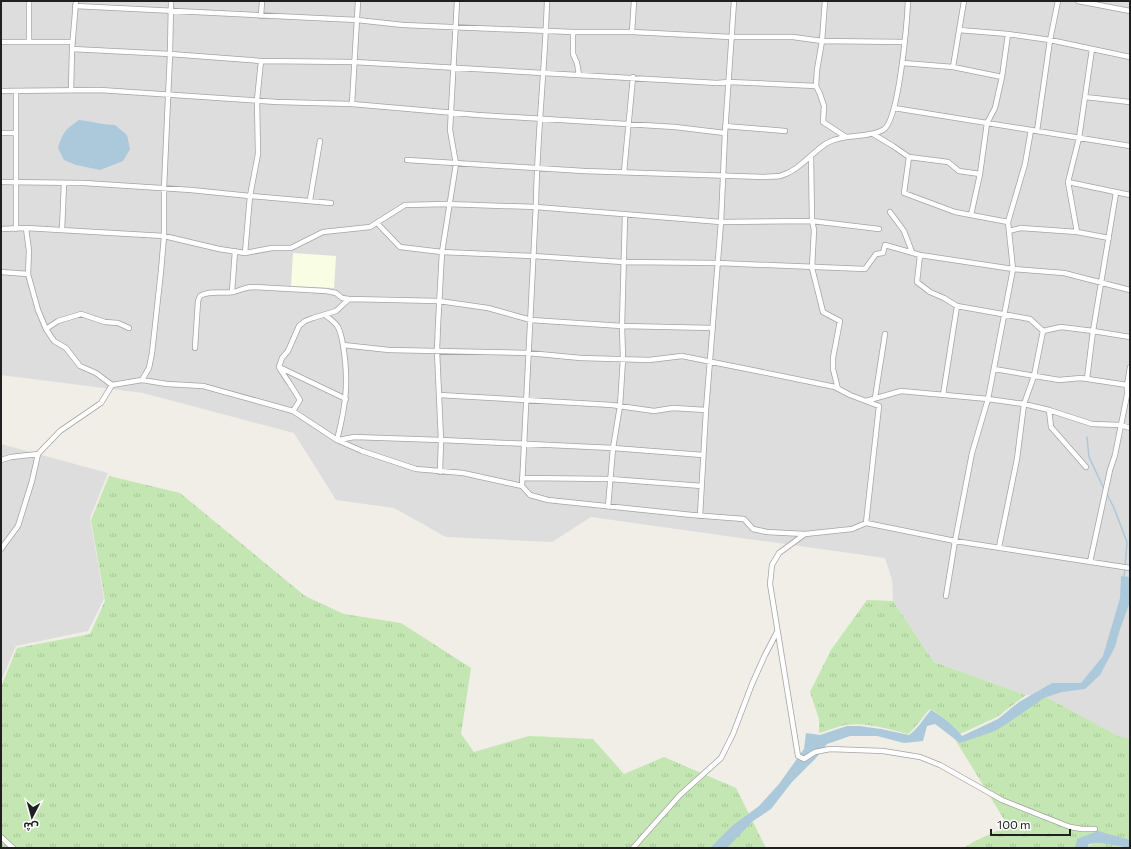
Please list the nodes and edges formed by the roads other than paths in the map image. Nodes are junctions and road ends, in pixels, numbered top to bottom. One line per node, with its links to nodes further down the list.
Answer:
1 (29, 1): 29 (street)
2 (171, 1): 15 (street)
3 (262, 1): 17 (street)
4 (358, 1): 18 (street)
5 (457, 1): 19 (street)
6 (547, 1): 20 (street)
7 (634, 1): 23 (street)
8 (734, 1): 25 (street)
9 (824, 1): 27 (street)
10 (908, 1): 31 (street)
11 (964, 1): 21 (street)
12 (1058, 1): 26 (street)
13 (1078, 1): 16 (street)
14 (76, 4): 15 (street); 30 (street)
15 (171, 10): 17 (street); 34 (street)
16 (1130, 10)
17 (261, 16): 18 (street)
18 (357, 20): 19 (street); 37 (street)
19 (456, 26): 20 (street); 39 (street)
20 (546, 30): 22 (street); 41 (street)
21 (959, 30): 24 (street); 40 (street)
22 (573, 32): 23 (street); 42 (street)
23 (632, 32): 25 (street)
24 (1008, 34): 26 (street); 44 (street)
25 (731, 37): 27 (street); 45 (street)
26 (1050, 40): 33 (street); 63 (street)
27 (822, 41): 31 (street); 46 (street)
28 (1, 42): 29 (street)
29 (29, 42): 30 (street)
30 (73, 42): 32 (street)
31 (905, 42): 38 (street)
32 (72, 49): 34 (street); 47 (street)
33 (1092, 49): 35 (street); 51 (street)
34 (170, 54): 36 (street); 50 (street)
35 (1130, 57)
36 (261, 61): 37 (street); 52 (street)
37 (354, 62): 39 (street); 54 (street)
38 (903, 63): 40 (street); 55 (street)
39 (453, 67): 41 (street); 56 (street)
40 (953, 67): 44 (street)
41 (544, 74): 42 (street); 57 (street)
42 (579, 75): 43 (street)
43 (633, 77): 45 (street); 59 (street)
44 (1002, 77): 58 (street)
45 (729, 82): 46 (street); 60 (street)
46 (816, 86): 68 (street)
47 (71, 90): 49 (street); 50 (street)
48 (1, 91): 49 (street)
49 (16, 91): 65 (street)
50 (168, 94): 52 (street); 84 (street)
51 (1085, 97): 53 (street); 69 (street)
52 (257, 100): 54 (street); 87 (street)
53 (1130, 102)
54 (352, 104): 56 (street)
55 (894, 108): 58 (street); 67 (street)
56 (451, 113): 57 (street); 75 (street)
57 (539, 119): 59 (street); 76 (street)
58 (987, 123): 61 (street); 78 (street)
59 (628, 125): 66 (street); 77 (street)
60 (725, 126): 62 (street); 66 (street)
61 (1032, 130): 63 (street); 97 (street)
62 (785, 131)
63 (1037, 131): 69 (street)
64 (1, 133): 65 (street)
65 (16, 133): 81 (street)
66 (725, 133): 79 (street)
67 (873, 134): 68 (street); 73 (street)
68 (846, 137): 72 (street)
69 (1079, 138): 71 (street); 82 (street)
70 (320, 141): 88 (street)
71 (1130, 146)
72 (810, 156): 79 (street); 95 (street)
73 (909, 157): 78 (street); 94 (street)
74 (407, 160): 75 (street)
75 (456, 164): 76 (street); 90 (street)
76 (536, 168): 77 (street); 91 (street)
77 (624, 172): 79 (street)
78 (980, 174): 94 (street)
79 (723, 175): 96 (street)
80 (1, 182): 81 (street)
81 (17, 182): 83 (street); 101 (street)
82 (1068, 182): 85 (street); 105 (street)
83 (64, 183): 84 (street); 103 (street)
84 (164, 188): 87 (street); 106 (street)
85 (1116, 192): 86 (street); 107 (street)
86 (1130, 195)
87 (250, 196): 88 (street); 111 (street)
88 (310, 200): 89 (street)
89 (331, 203)
90 (450, 204): 91 (street); 98 (street); 109 (street)
91 (536, 207): 93 (street); 113 (street)
92 (890, 212): 110 (street)
93 (625, 215): 96 (street); 114 (street)
94 (971, 215): 97 (street)
95 (812, 221): 96 (street); 102 (street); 116 (street)
96 (721, 222): 115 (street)
97 (1008, 222): 104 (street)
98 (377, 223): 109 (street); 111 (street)
99 (1, 228): 101 (street)
100 (26, 228): 101 (street); 103 (street); 119 (street)
101 (16, 229)
102 (879, 229)
103 (62, 230): 106 (street)
104 (1009, 231): 105 (street); 117 (street)
105 (1077, 232): 107 (street)
106 (164, 236): 108 (street); 148 (street)
107 (1108, 238): 120 (street)
108 (235, 251): 111 (street); 122 (street)
109 (442, 252): 113 (street); 124 (street)
110 (912, 252): 112 (street); 116 (street)
111 (245, 253)
112 (920, 254): 117 (street); 125 (street)
113 (533, 256): 114 (street); 128 (street)
114 (623, 262): 115 (street); 129 (street)
115 (718, 263): 116 (street); 131 (street)
116 (812, 268): 151 (street)
117 (1013, 269): 120 (street); 126 (street)
118 (1, 272): 119 (street)
119 (28, 274): 132 (street)
120 (1101, 283): 121 (street); 134 (street)
121 (1130, 290)
122 (232, 292): 123 (street); 138 (street)
123 (349, 299): 124 (street); 127 (street)
124 (439, 301): 128 (street); 139 (street)
125 (957, 306): 126 (street); 153 (street)
126 (1005, 314): 133 (street); 145 (street)
127 (325, 315): 137 (street); 143 (street)
128 (531, 320): 129 (street); 140 (street)
129 (622, 326): 131 (street); 141 (street)
130 (129, 328): 132 (street)
131 (713, 328): 142 (street)
132 (46, 329): 149 (street)
133 (1043, 331): 134 (street); 146 (street)
134 (1093, 331): 136 (street); 147 (street)
135 (886, 334): 154 (street)
136 (1130, 337)
137 (343, 345): 139 (street); 155 (street)
138 (195, 348)
139 (437, 351): 140 (street); 152 (street)
140 (528, 353): 141 (street); 157 (street)
141 (623, 359): 142 (street); 160 (street)
142 (709, 361): 151 (street); 161 (street)
143 (279, 367): 155 (street); 163 (street)
144 (1130, 367): 150 (street)
145 (994, 369): 146 (street); 156 (street)
146 (1034, 376): 147 (street); 159 (street)
147 (1088, 379): 150 (street)
148 (142, 380): 149 (street); 163 (street)
149 (112, 384): 170 (street)
150 (1127, 385): 164 (street)
151 (838, 389): 158 (street)
152 (439, 395): 157 (street); 167 (street)
153 (943, 395): 154 (street); 156 (street)
154 (875, 398): 158 (street)
155 (346, 399): 166 (street)
156 (988, 399): 159 (street); 183 (street)
157 (526, 400): 160 (street); 168 (street)
158 (866, 401): 181 (street)
159 (1024, 404): 162 (street); 184 (street)
160 (620, 406): 161 (street); 169 (street)
161 (706, 410): 171 (street)
162 (1049, 410): 164 (street); 173 (street)
163 (293, 411): 166 (street)
164 (1121, 425): 165 (street); 186 (street)
165 (1130, 428)
166 (337, 440): 167 (street); 174 (street)
167 (441, 440): 168 (street); 174 (street)
168 (524, 445): 169 (street); 175 (street)
169 (613, 448): 171 (street); 176 (street)
170 (38, 454): 172 (street); 185 (street)
171 (703, 455): 178 (street)
172 (1, 460)
173 (1086, 468)
174 (440, 472): 177 (street)
175 (522, 478): 176 (street); 177 (street)
176 (610, 479): 178 (street); 179 (street)
177 (522, 486): 179 (street)
178 (702, 486): 180 (street)
179 (608, 507): 180 (street)
180 (700, 516): 182 (street)
181 (866, 523): 182 (street); 183 (street)
182 (805, 534): 189 (street)
183 (955, 541): 184 (street); 188 (street)
184 (999, 548): 186 (street)
185 (1, 549)
186 (1090, 562): 187 (street)
187 (1130, 568)
188 (946, 596)
189 (778, 632): 190 (street); 193 (street)
190 (1095, 829)
191 (1, 837): 192 (street)
192 (13, 848)
193 (633, 848)

